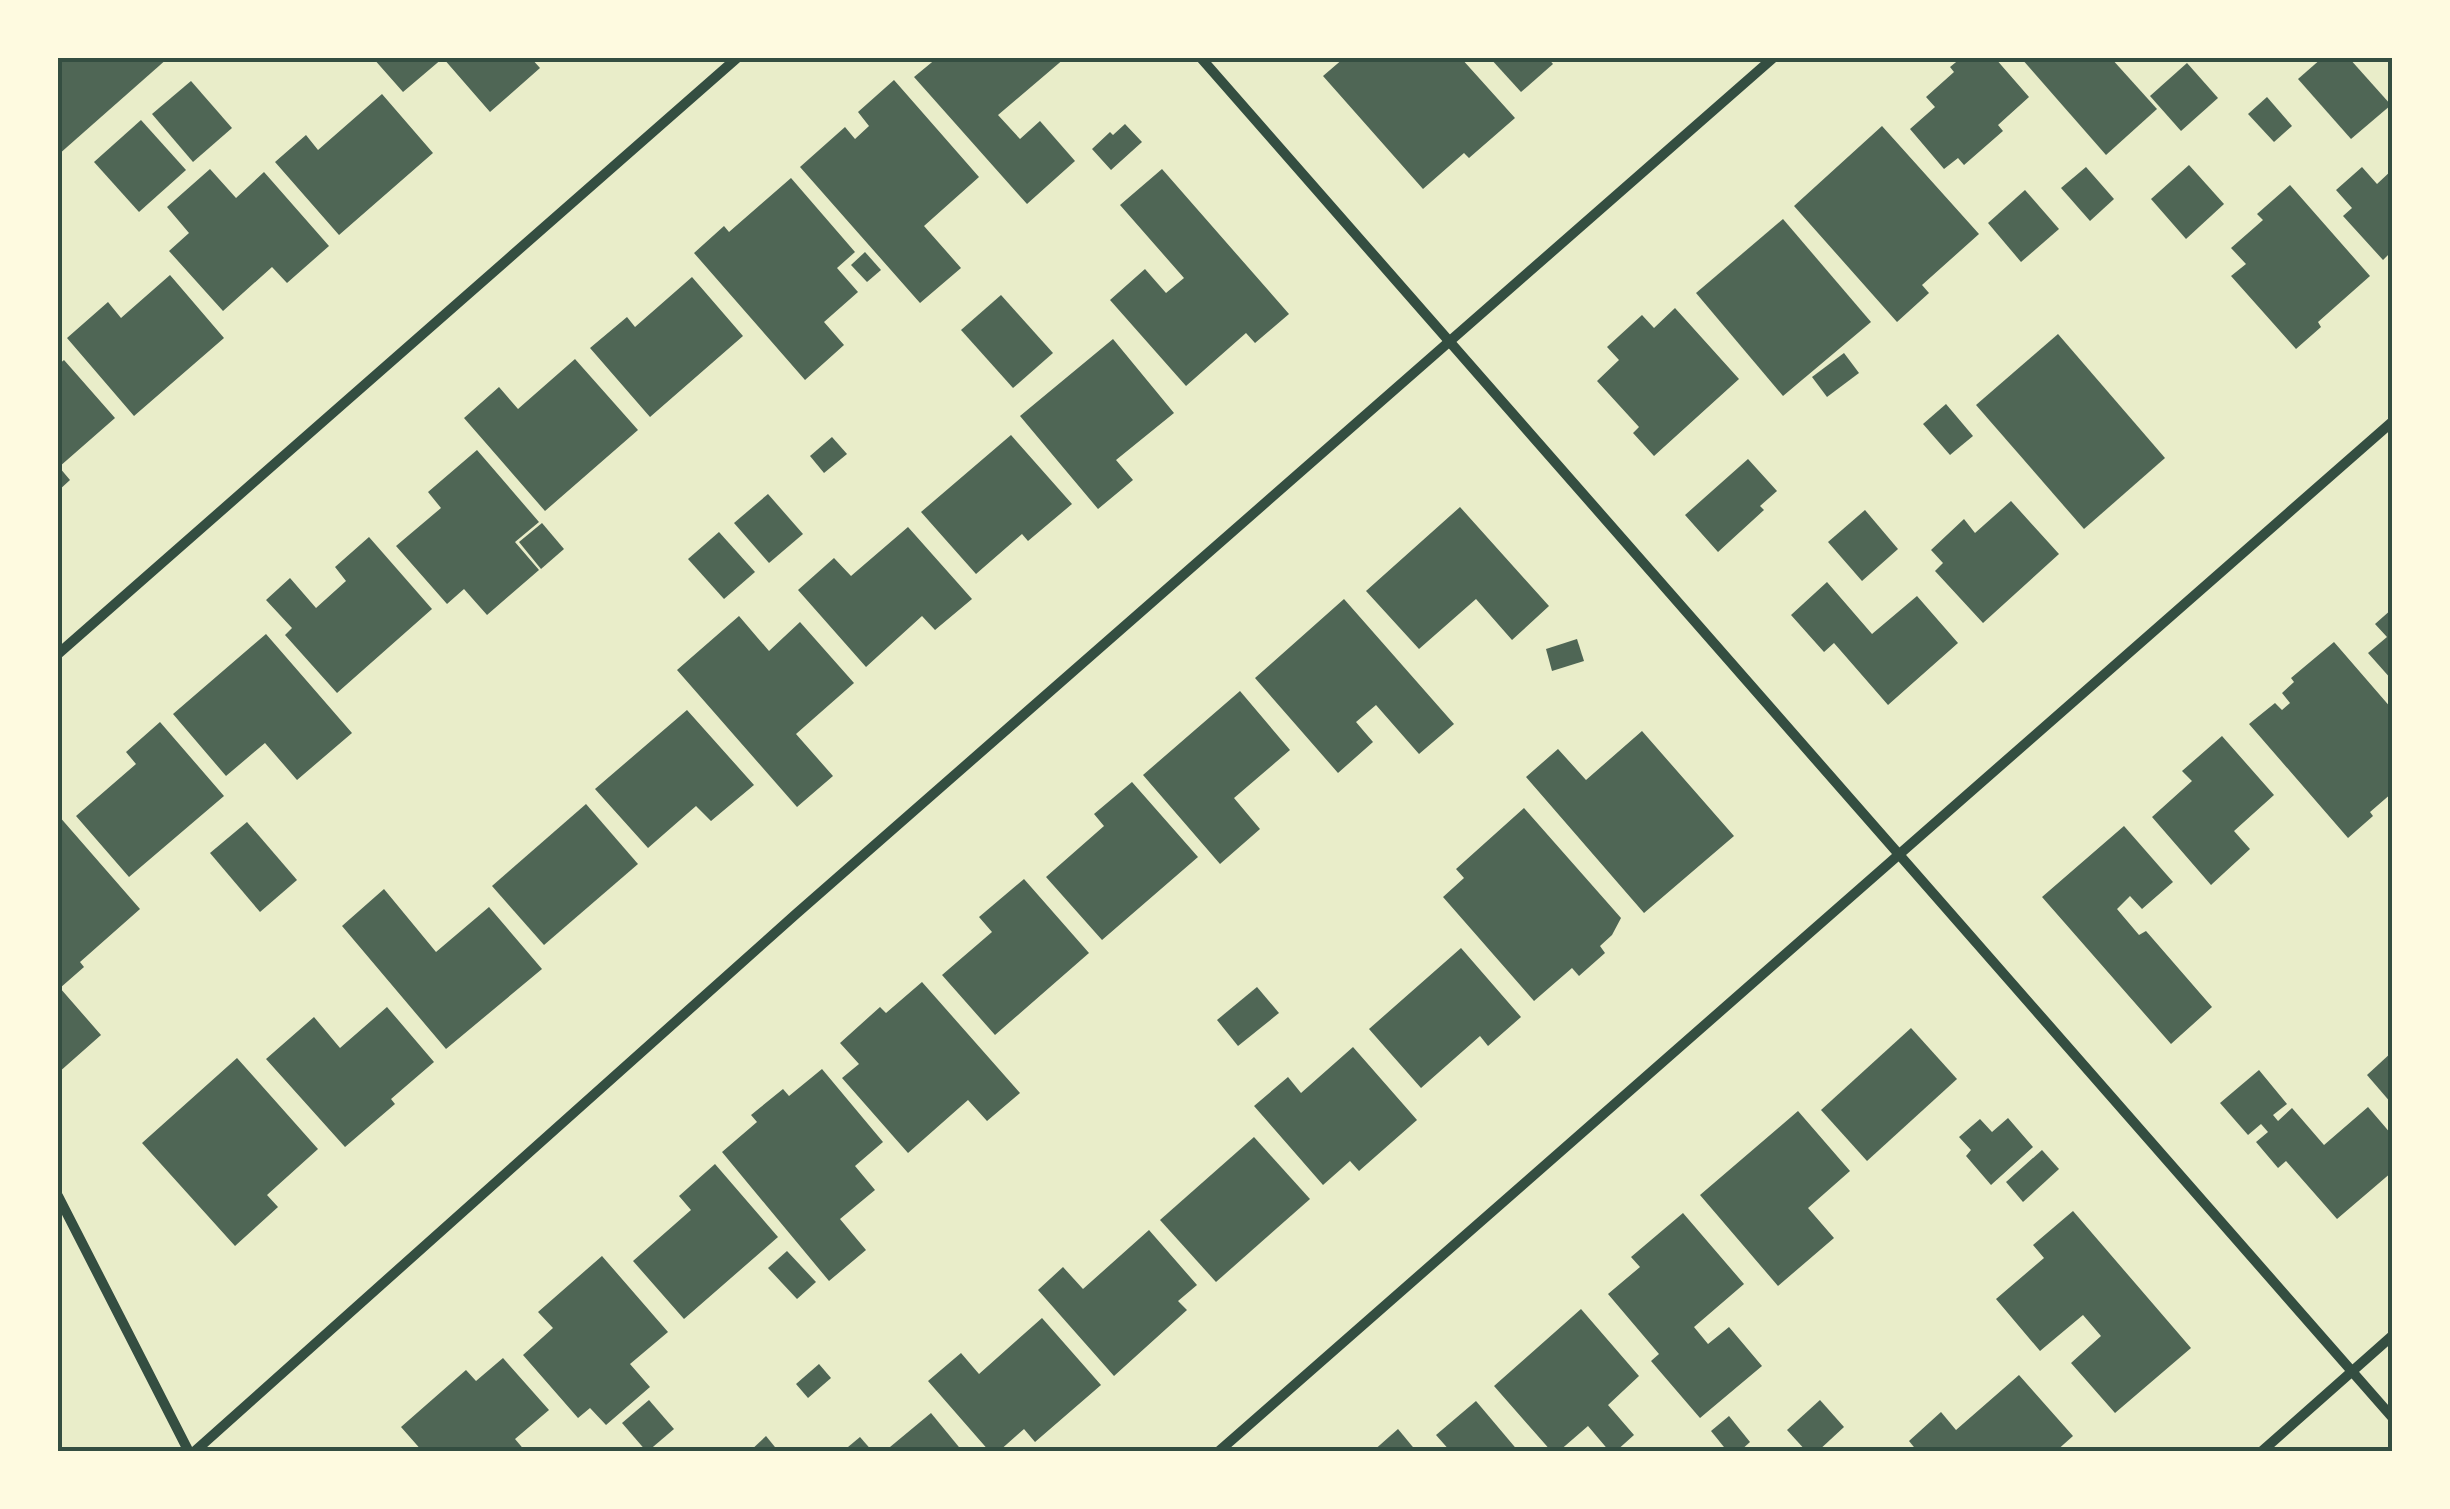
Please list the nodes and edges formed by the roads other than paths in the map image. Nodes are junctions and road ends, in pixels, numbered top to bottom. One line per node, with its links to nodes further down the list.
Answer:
1 (737, 58): 6 (street)
2 (1201, 58): 4 (street)
3 (1773, 58): 4 (street)
4 (1448, 341): 7 (street); 12 (street)
5 (2392, 422): 7 (street)
6 (58, 654)
7 (1898, 856): 10 (street); 13 (street)
8 (58, 1196): 12 (street)
9 (2392, 1336): 10 (street)
10 (2352, 1371): 11 (street); 14 (street)
11 (2392, 1417)
12 (192, 1452)
13 (1218, 1452)
14 (2261, 1452)

